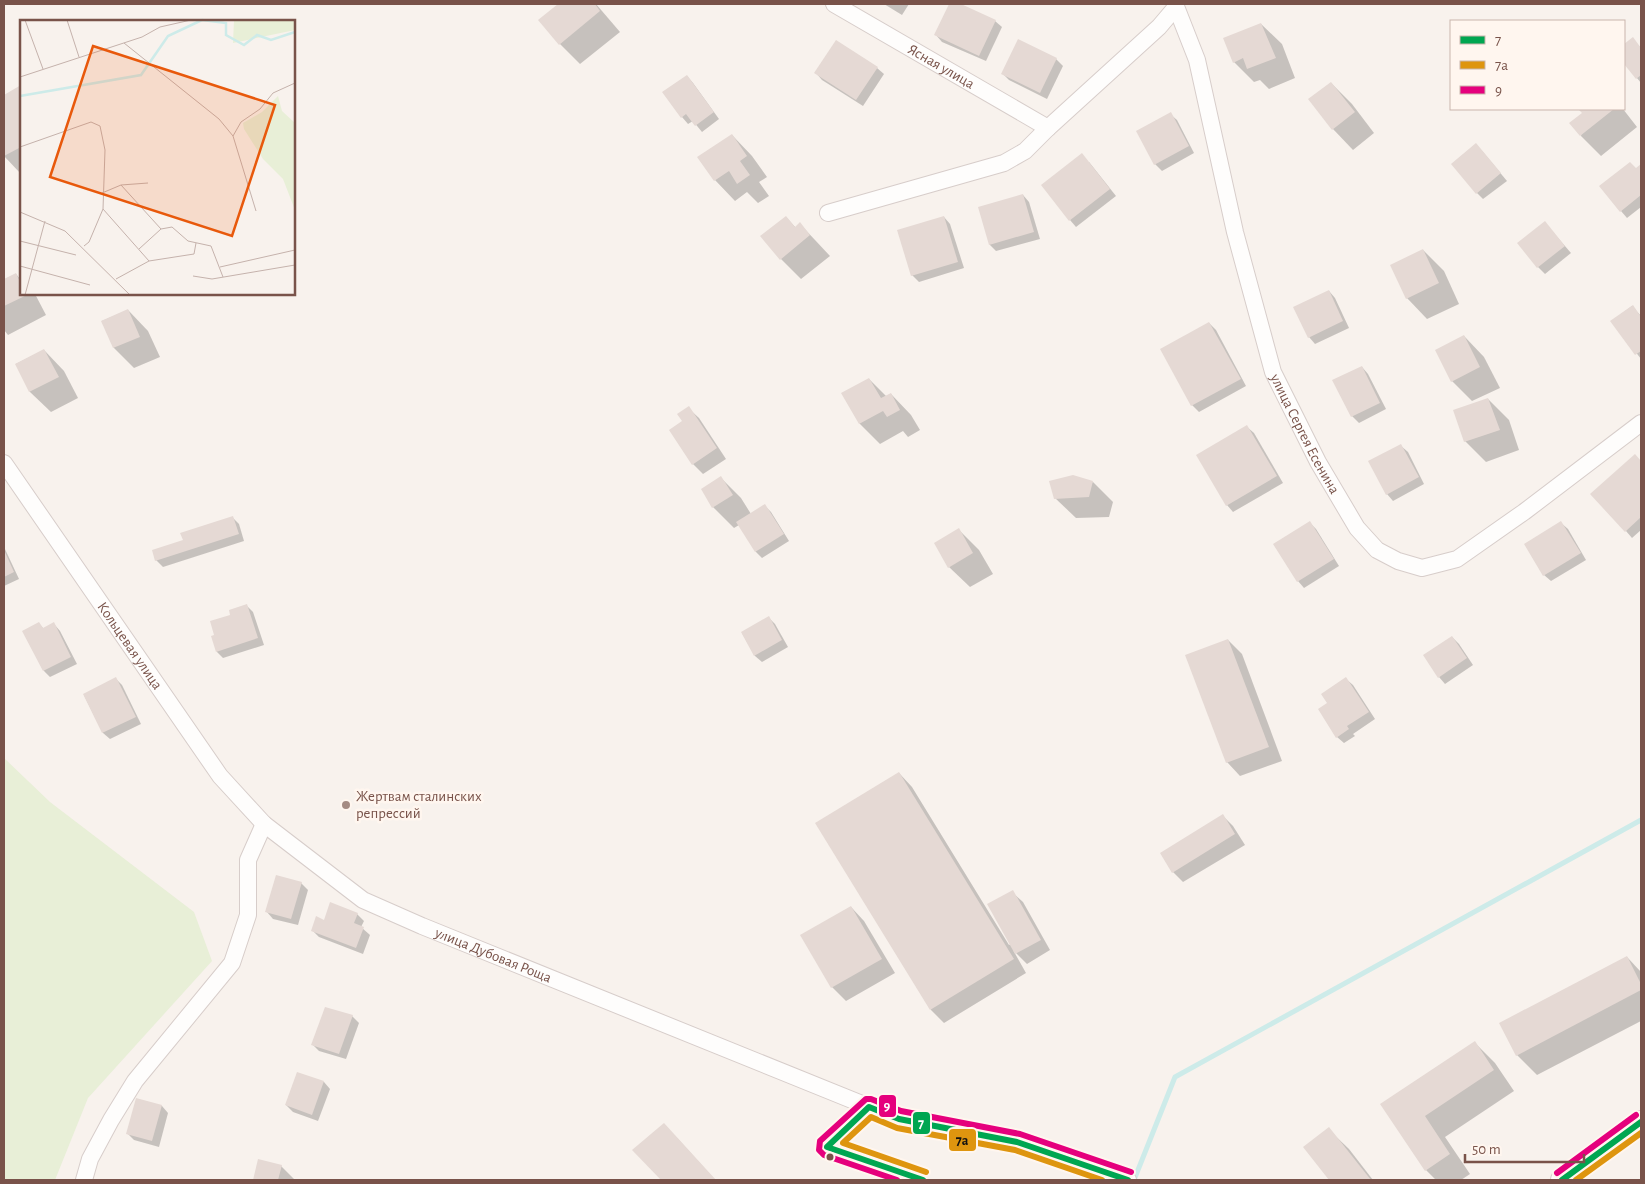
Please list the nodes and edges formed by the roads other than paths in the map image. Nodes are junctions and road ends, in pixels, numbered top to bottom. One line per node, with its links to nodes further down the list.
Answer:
1 (834, 4): 3 (street, Ясная улица)
2 (1176, 6): 3 (street); 5 (street, улица Сергея Есенина)
3 (1048, 128): 4 (street)
4 (828, 213)
5 (1641, 423)
6 (4, 462): 7 (street, Кольцевая улица)
7 (264, 824): 9 (street); 10 (street, улица Дубовая Роща)
8 (1641, 1122): 11 (street)
9 (84, 1180)
10 (1128, 1180)
11 (1562, 1180)

